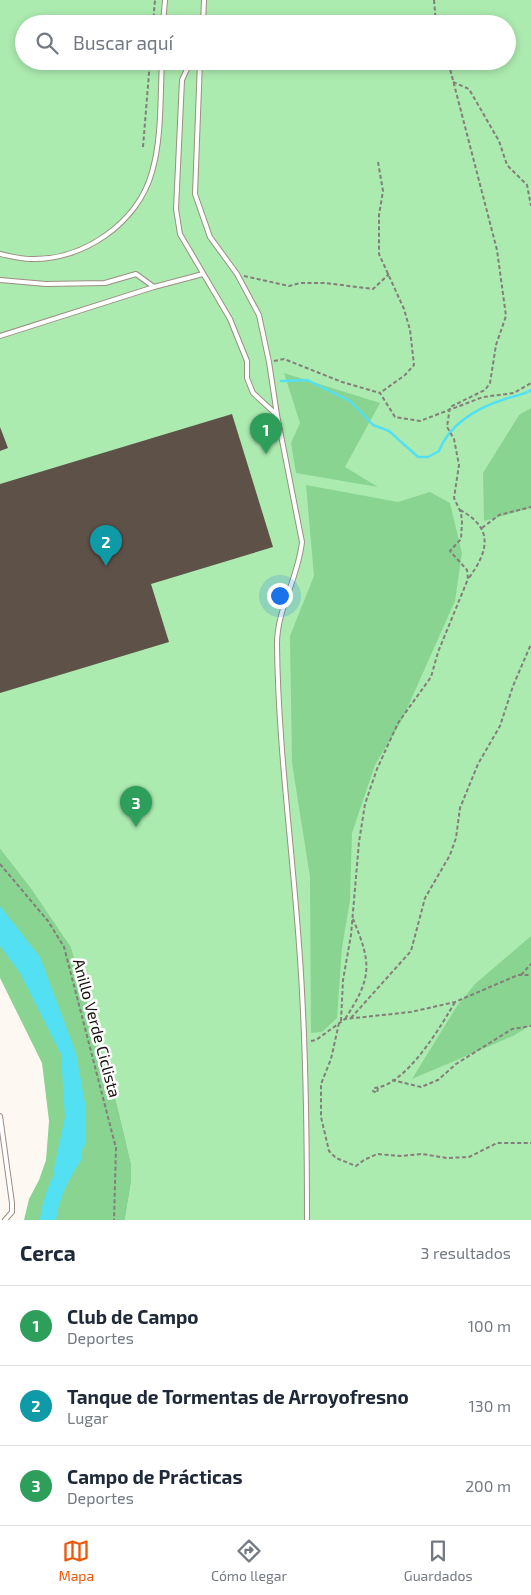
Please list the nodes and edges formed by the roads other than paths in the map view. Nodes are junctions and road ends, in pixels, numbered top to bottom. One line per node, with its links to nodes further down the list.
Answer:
1 (165, 0): 3 (lane)
2 (204, 0): 4 (lane)
3 (164, 15)
4 (203, 15)
5 (161, 70): 8 (lane)
6 (187, 70): 9 (lane)
7 (199, 70): 13 (lane)
8 (0, 254)
9 (203, 274): 11 (lane); 13 (lane)
10 (0, 280): 11 (lane)
11 (154, 287): 12 (lane)
12 (0, 336)
13 (276, 415): 16 (lane)
14 (0, 1116): 15 (lane)
15 (5, 1220)
16 (307, 1220)

